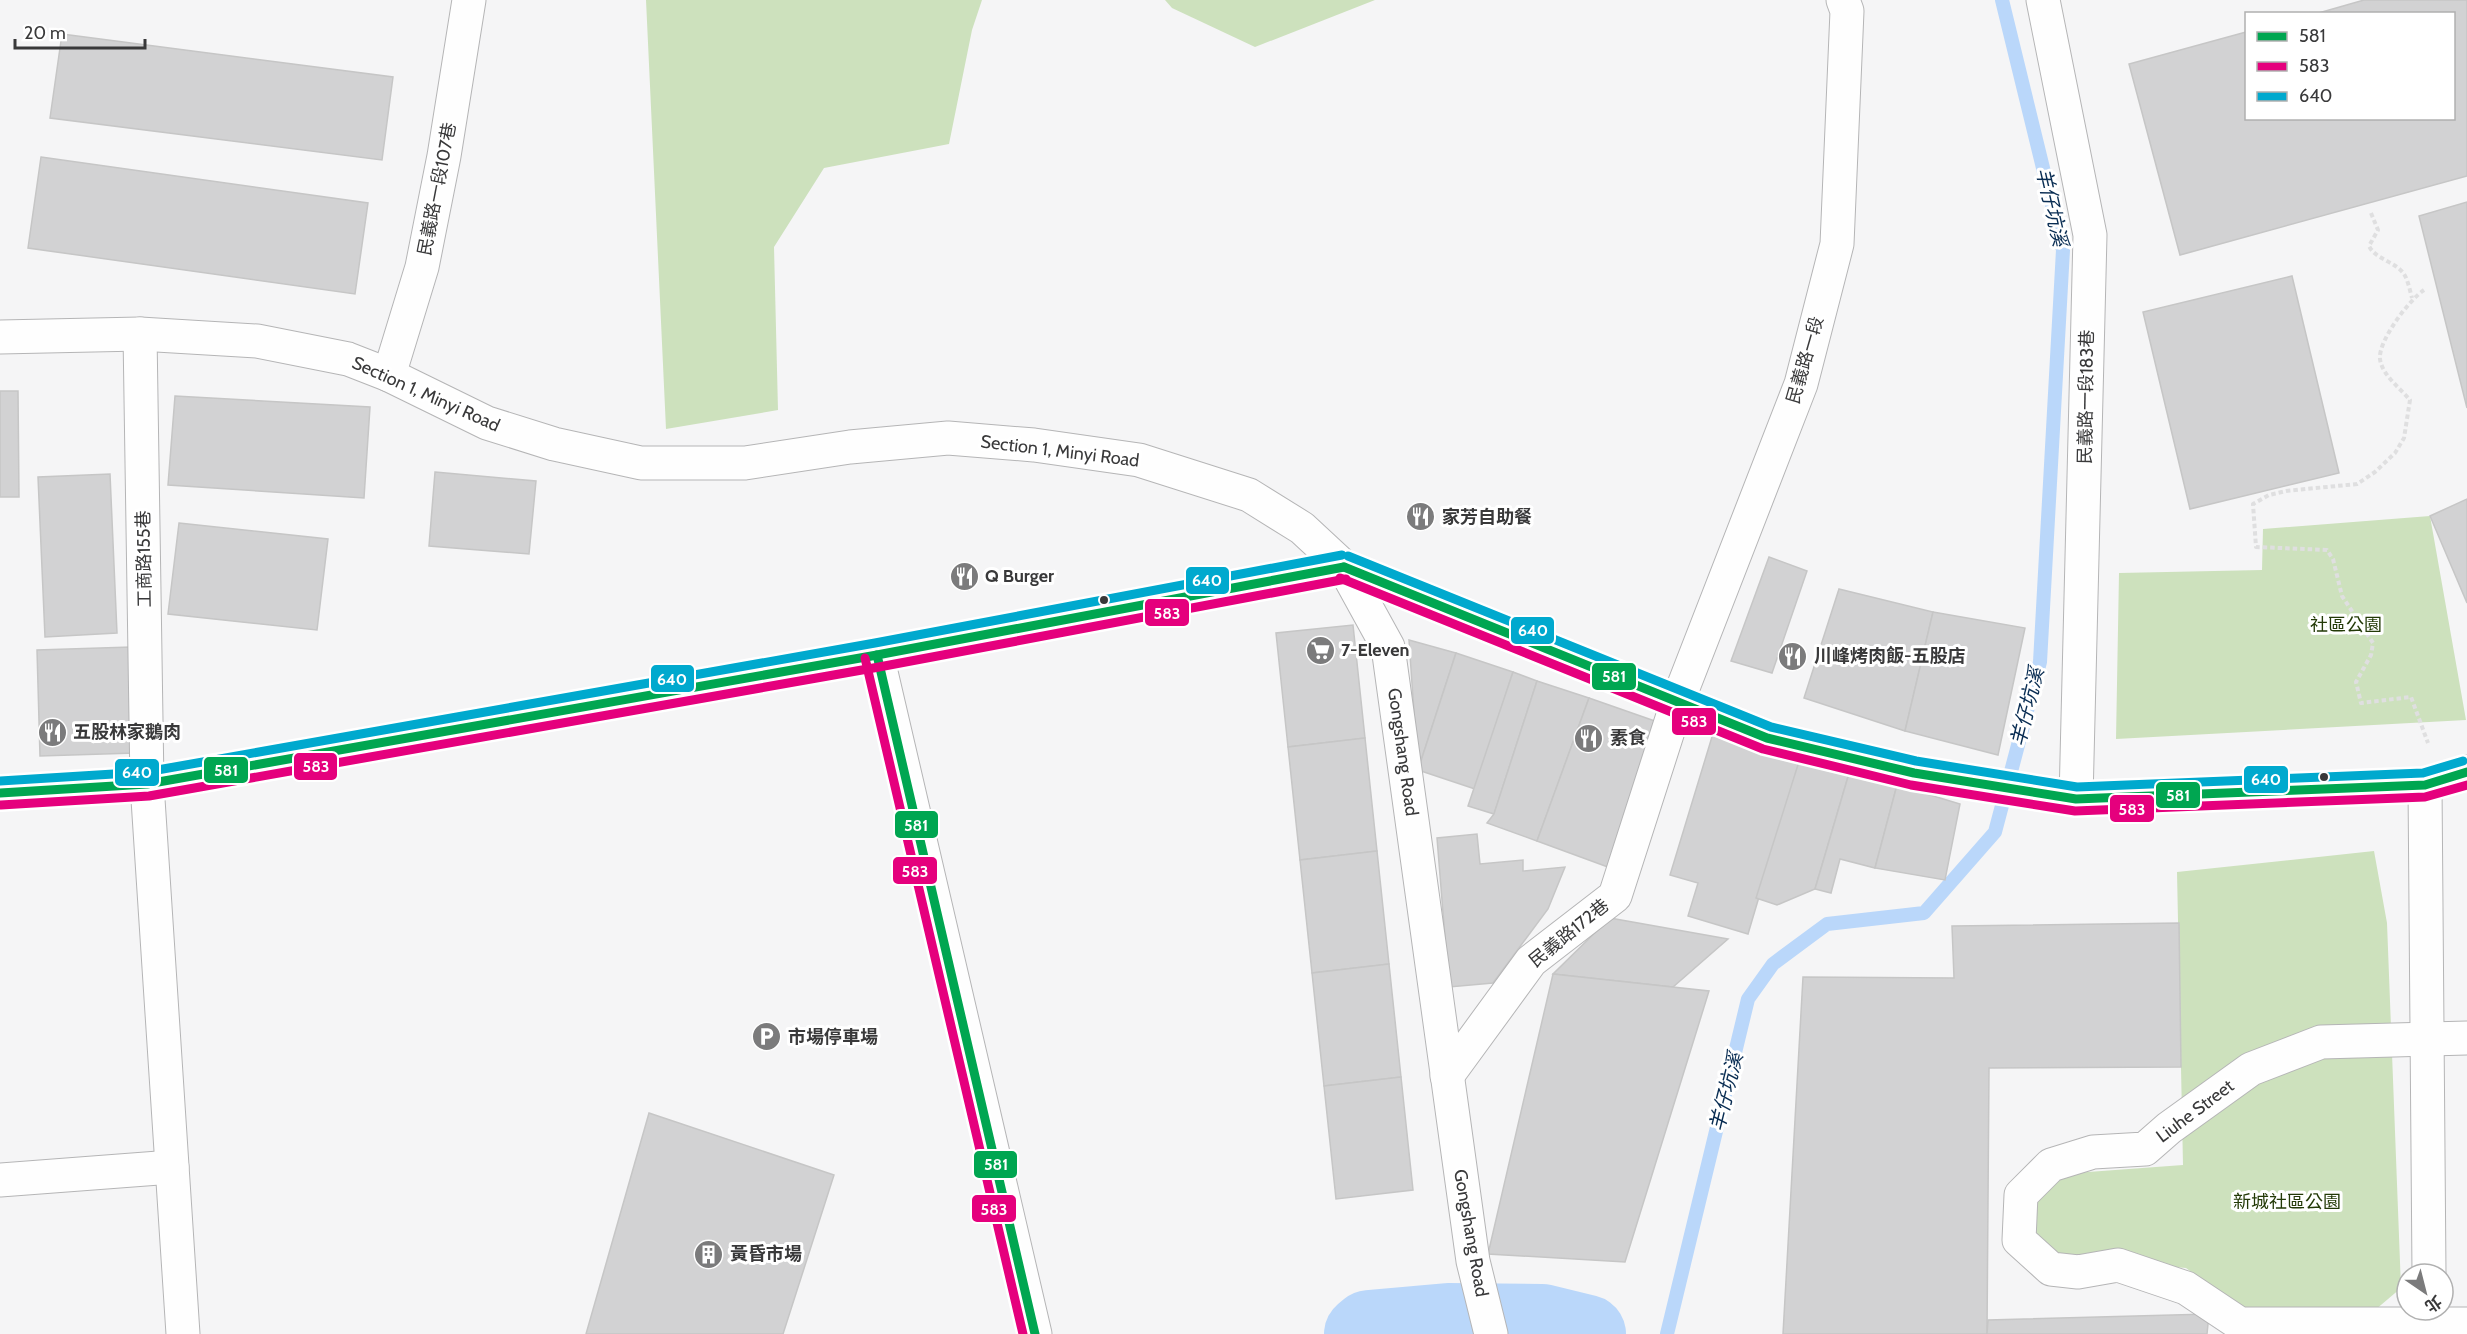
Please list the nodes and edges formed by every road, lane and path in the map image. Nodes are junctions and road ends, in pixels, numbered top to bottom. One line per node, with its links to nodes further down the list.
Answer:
1 (470, 0): 9 (street, 民義路一段107巷)
2 (1843, 0): 12 (street, 民義路一段)
3 (2043, 0): 16 (street, 民義路一段183巷)
4 (2371, 213): 6 (path)
5 (2424, 290): 6 (path)
6 (2412, 298): 13 (path)
7 (140, 334): 8 (street, Section 1, Minyi Road); 9 (street, Section 1, Minyi Road); 14 (street, 工商路155巷)
8 (0, 337)
9 (389, 375): 10 (street, Section 1, Minyi Road)
10 (1344, 567): 11 (street); 12 (street, Section 1, Minyi Road); 19 (street, Gongshang Road)
11 (877, 655): 14 (street); 25 (street)
12 (1677, 703): 16 (street, Section 1, Minyi Road); 19 (street, 民義路172巷)
13 (2445, 779): 16 (street, Section 1, Minyi Road); 17 (street)
14 (147, 784): 15 (street); 20 (street, 工商路155巷)
15 (0, 793)
16 (2076, 799)
17 (2427, 1038): 18 (street, Liuhe Street); 22 (street); 23 (street, Liuhe Street)
18 (2467, 1038)
19 (1447, 1076): 26 (street, Gongshang Road)
20 (172, 1167): 21 (street); 24 (street, 工商路155巷)
21 (0, 1180)
22 (2429, 1262)
23 (2395, 1318)
24 (183, 1334)
25 (1035, 1334)
26 (1491, 1334)

